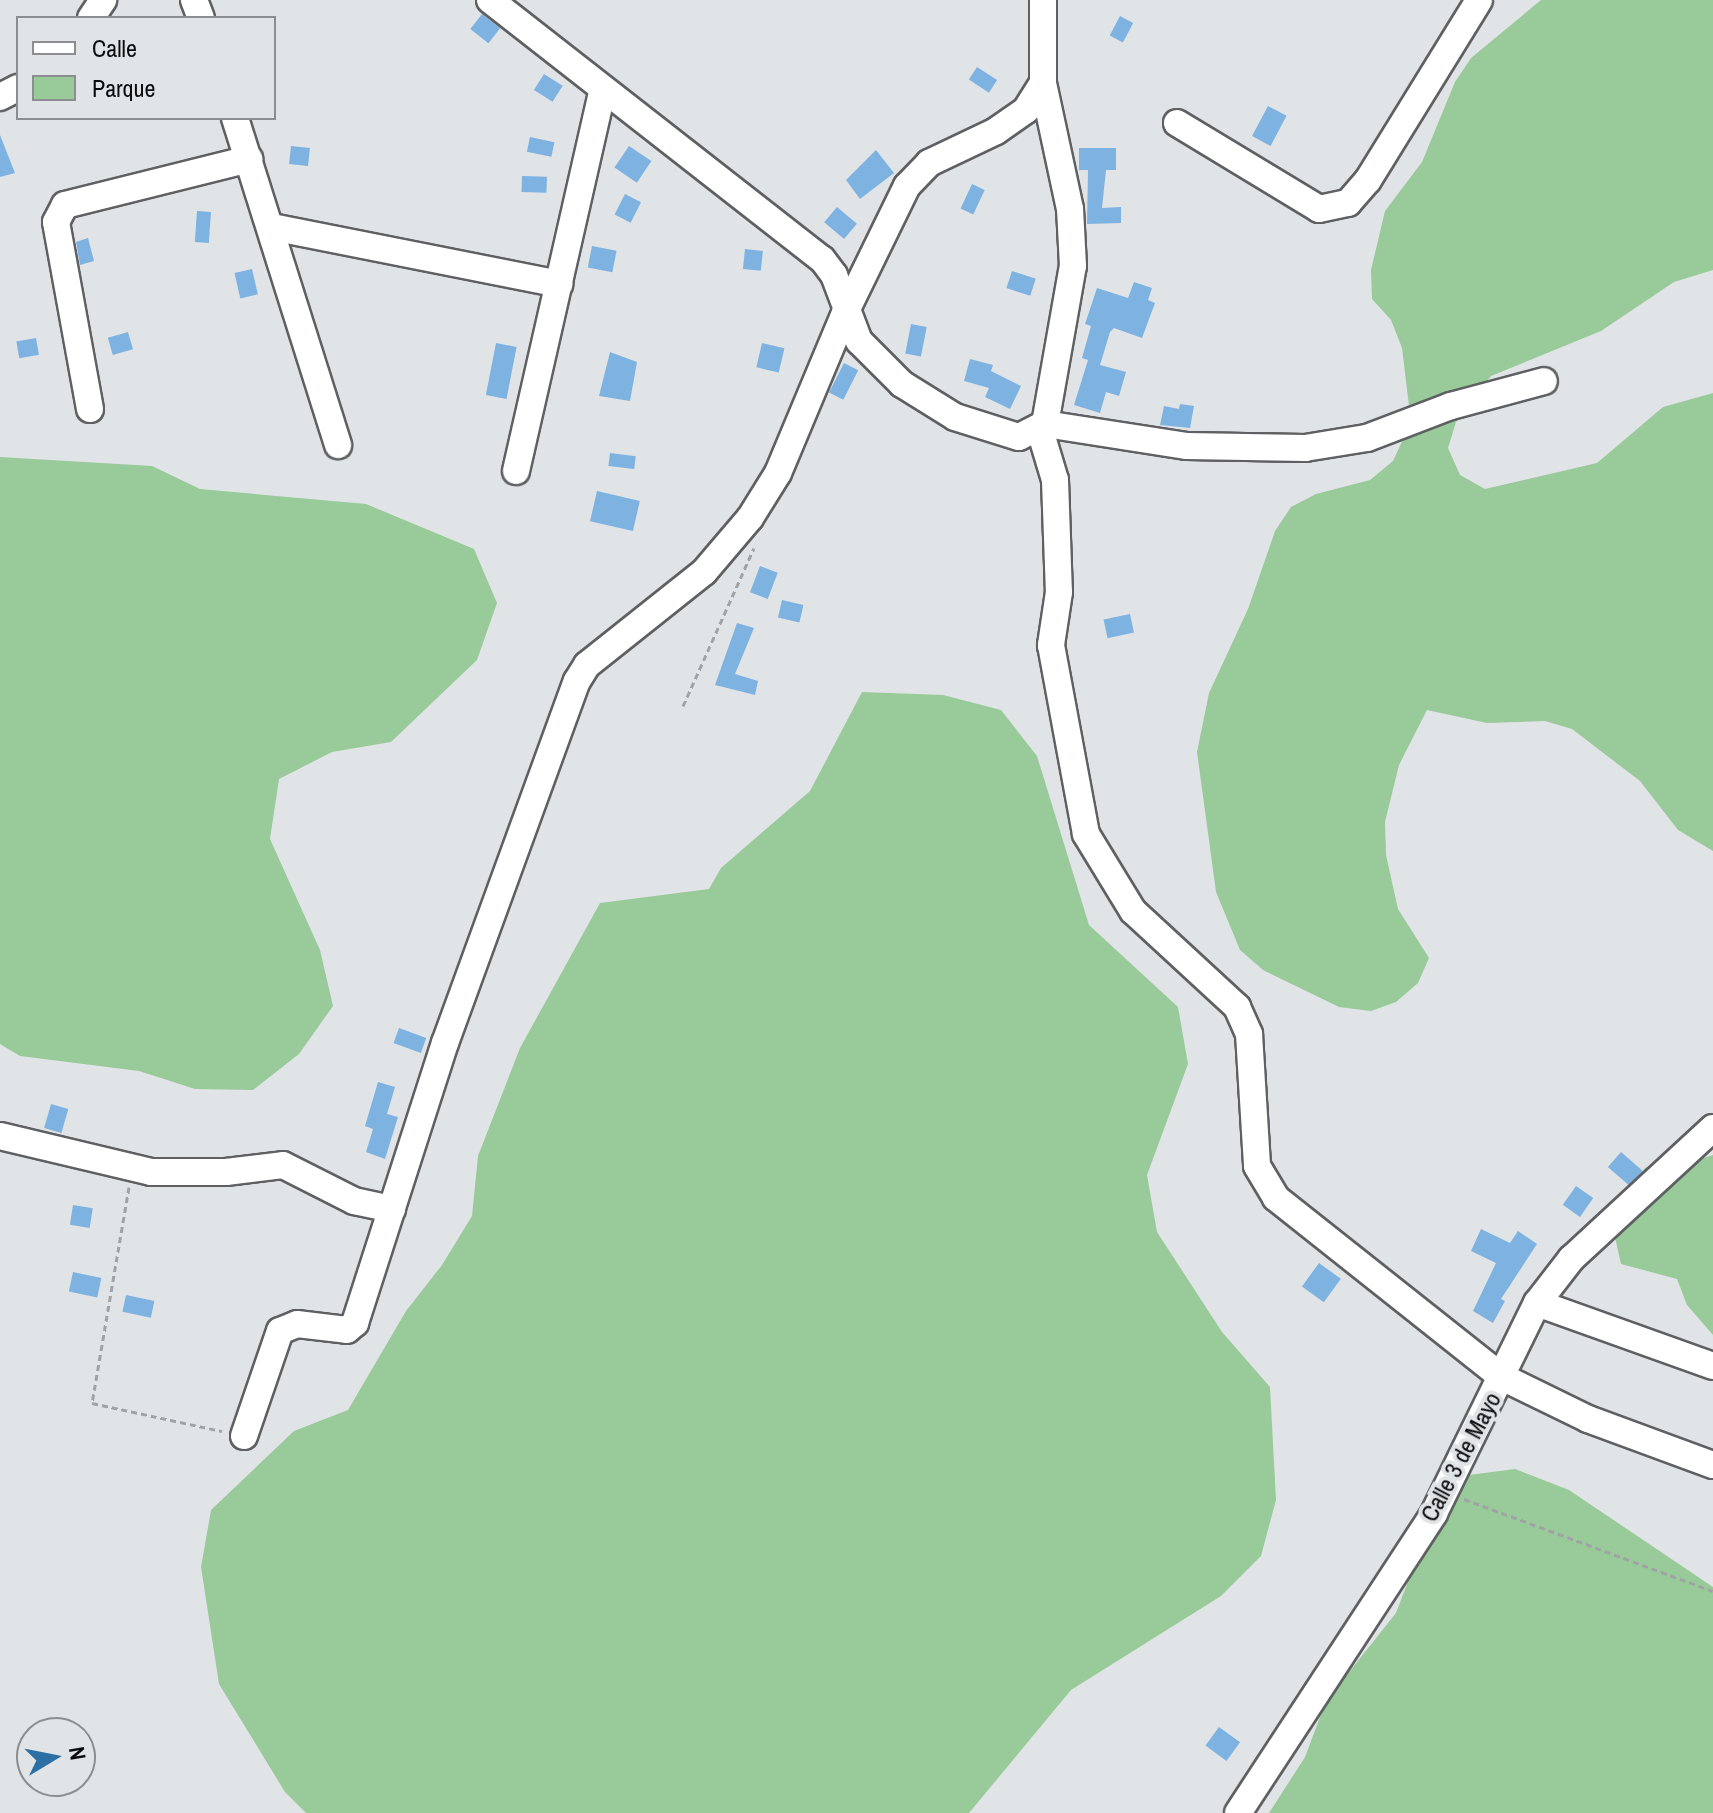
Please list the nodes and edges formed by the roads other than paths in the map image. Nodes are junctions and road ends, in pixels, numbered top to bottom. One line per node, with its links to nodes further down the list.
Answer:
1 (490, 0): 5 (street)
2 (1043, 0): 4 (street)
3 (1479, 0): 7 (street)
4 (1043, 83): 11 (street); 14 (street)
5 (602, 91): 10 (street); 11 (street)
6 (236, 120): 8 (street)
7 (1177, 123)
8 (249, 159): 9 (street); 13 (street)
9 (272, 227): 10 (street); 15 (street)
10 (559, 284): 16 (street)
11 (845, 313): 14 (street); 19 (street)
12 (1544, 381): 14 (street)
13 (90, 409)
14 (1042, 427): 22 (street)
15 (338, 445)
16 (516, 471)
17 (1713, 1128): 20 (street, Calle 3 de Mayo)
18 (0, 1136): 19 (street)
19 (392, 1209): 23 (street)
20 (1537, 1303): 21 (street); 22 (street, Calle 3 de Mayo)
21 (1713, 1366)
22 (1502, 1377): 24 (street); 25 (street, Calle 3 de Mayo)
23 (244, 1436)
24 (1713, 1465)
25 (1238, 1813)

